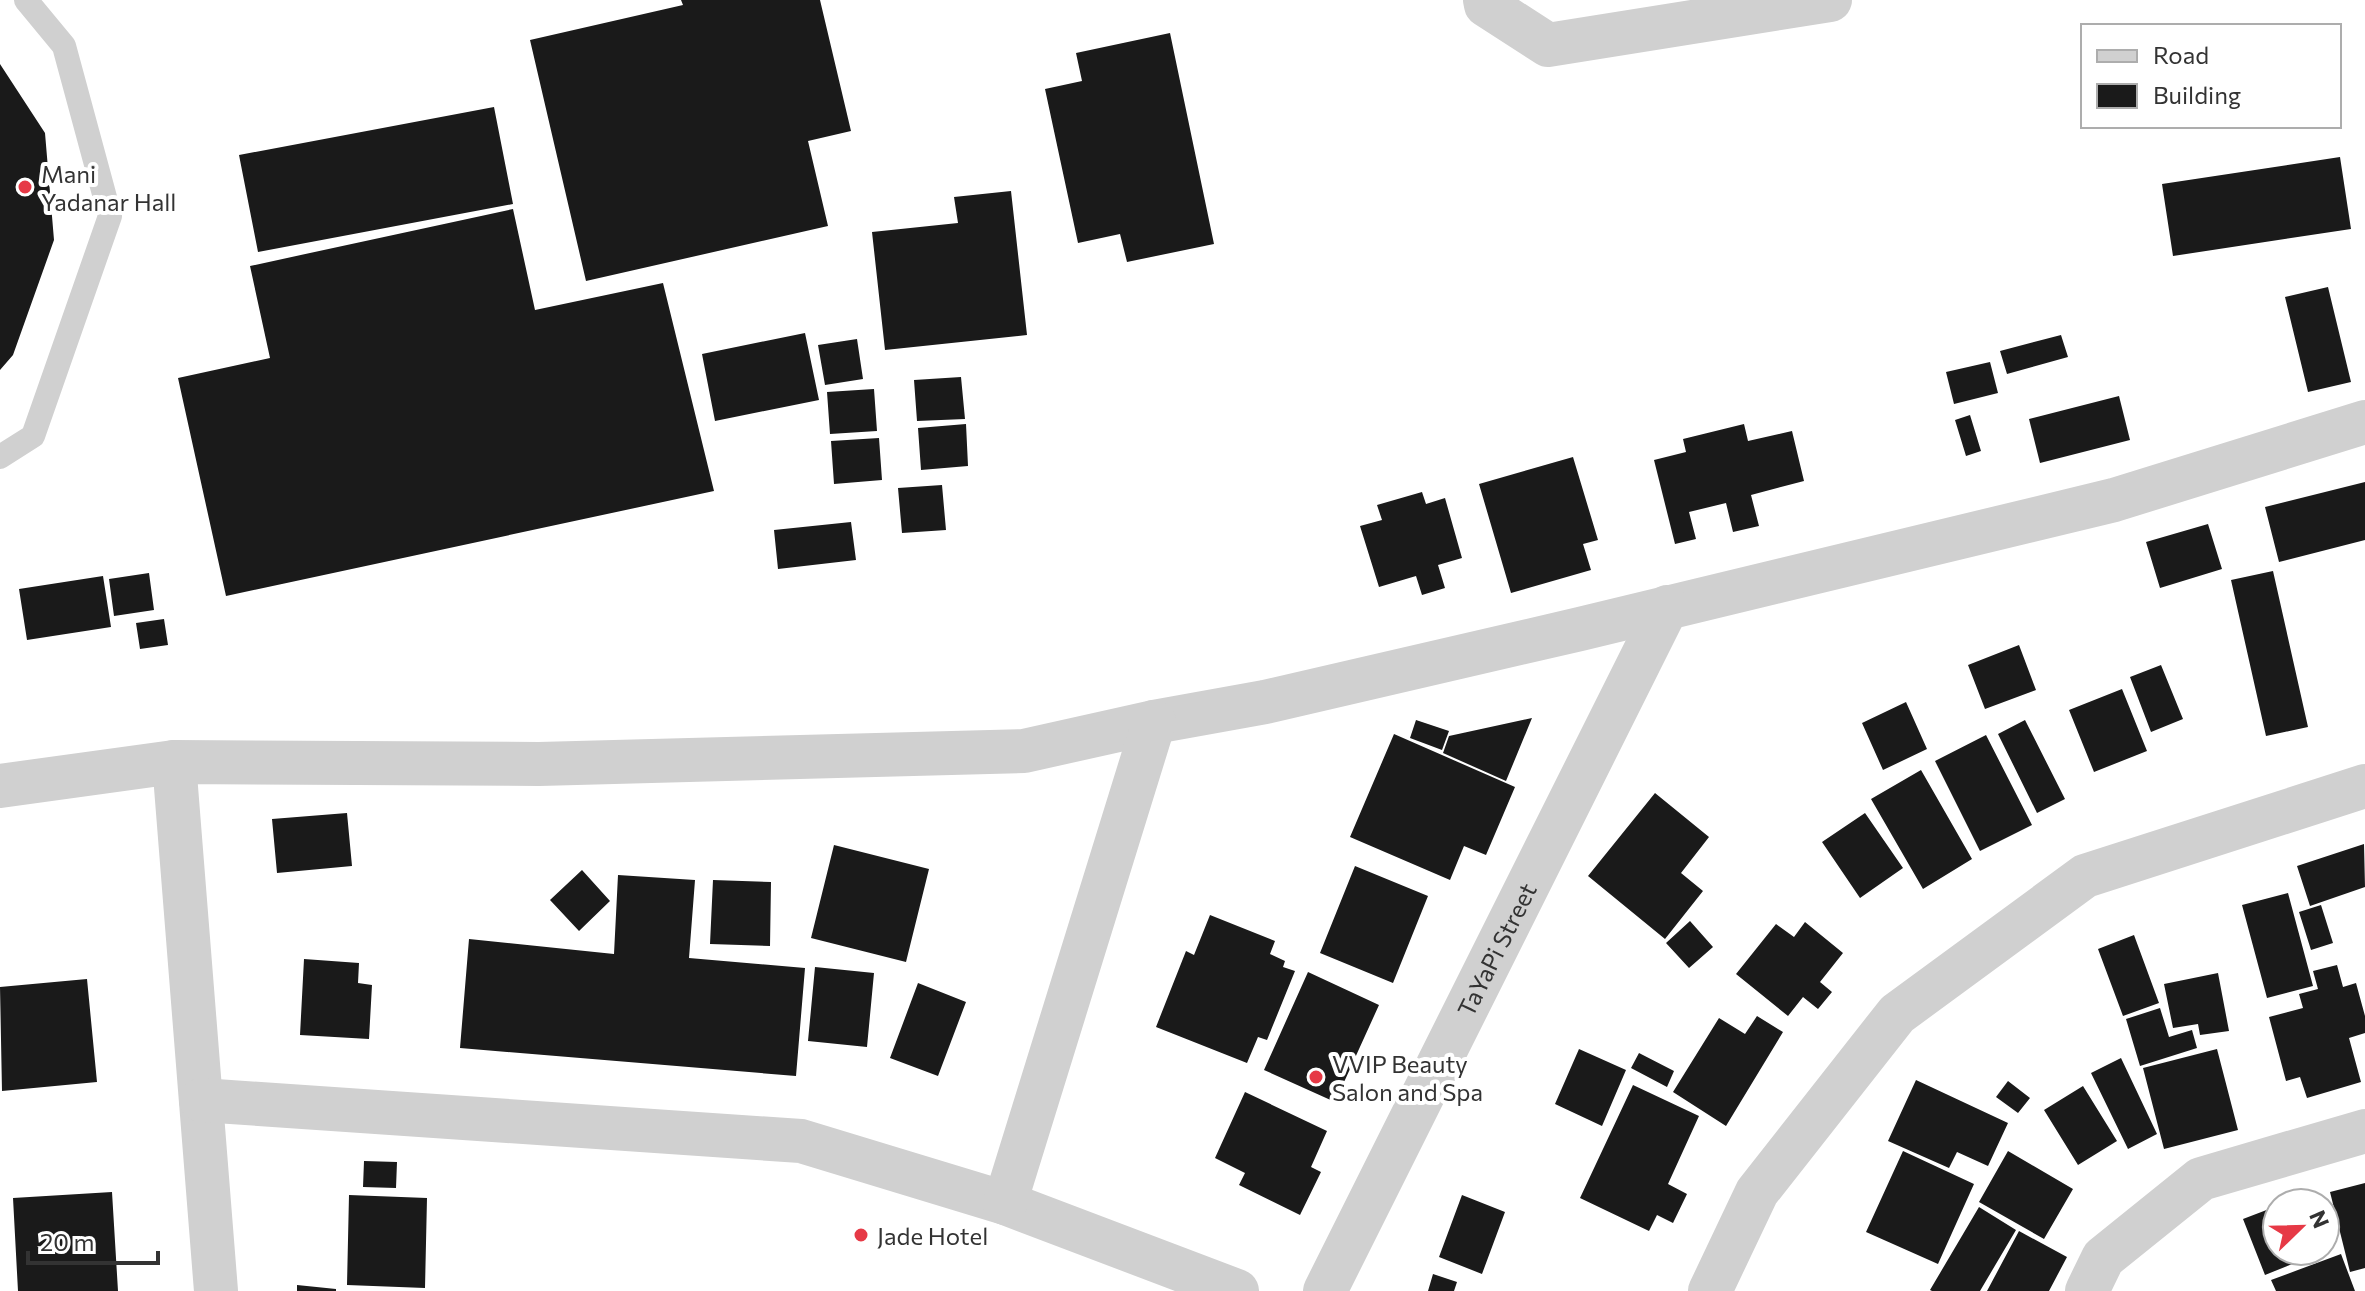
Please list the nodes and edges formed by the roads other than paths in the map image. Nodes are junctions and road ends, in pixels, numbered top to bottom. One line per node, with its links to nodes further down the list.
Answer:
1 (26, 0): 5 (lane)
2 (1485, 0): 3 (street)
3 (1830, 0)
4 (2365, 422): 6 (street)
5 (0, 457)
6 (1667, 607): 7 (street); 16 (street, TaYaPi Street)
7 (1154, 722): 8 (street); 13 (street)
8 (174, 762): 9 (street); 11 (street)
9 (0, 786)
10 (2365, 786): 17 (street)
11 (201, 1100): 13 (street); 14 (street)
12 (2365, 1131): 18 (street)
13 (1005, 1203): 15 (street)
14 (216, 1291)
15 (1237, 1291)
16 (1325, 1291)
17 (1710, 1291)
18 (2087, 1291)

